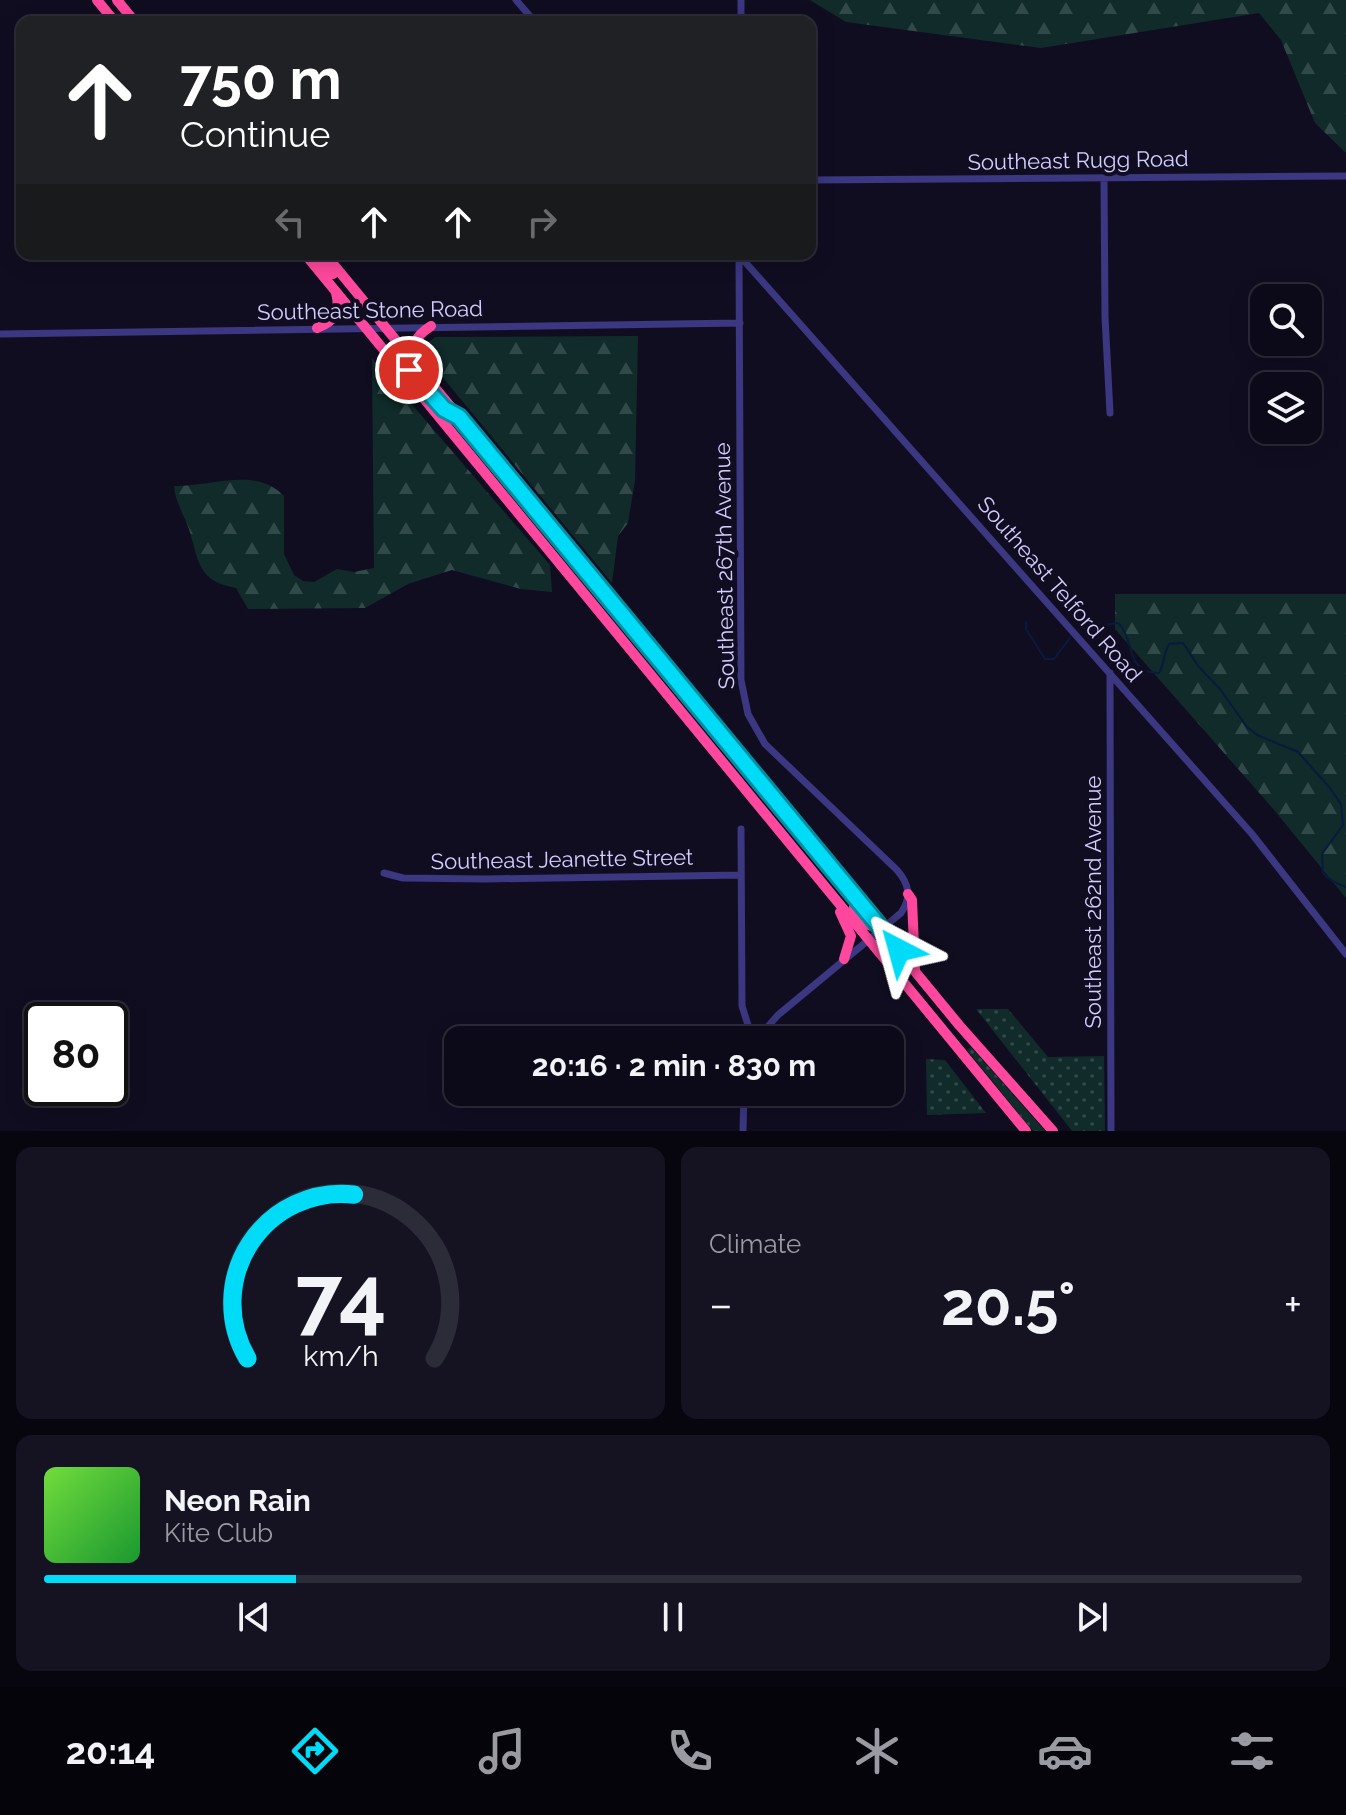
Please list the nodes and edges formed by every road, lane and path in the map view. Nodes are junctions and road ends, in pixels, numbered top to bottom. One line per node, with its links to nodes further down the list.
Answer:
1 (97, 0): 4 (highway)
2 (117, 0): 5 (highway)
3 (516, 0): 6 (street)
4 (110, 16)
5 (130, 16)
6 (530, 16)
7 (1346, 176): 8 (street, Southeast Rugg Road)
8 (1104, 178): 9 (street, Southeast Rugg Road); 22 (street)
9 (816, 180)
10 (310, 260): 15 (highway)
11 (321, 260): 18 (highway)
12 (329, 260): 18 (highway)
13 (739, 260): 16 (street, Southeast 267th Avenue)
14 (744, 260): 24 (street, Southeast Telford Road)
15 (335, 291): 18 (highway); 19 (highway)
16 (740, 323): 17 (street, Southeast Stone Road); 30 (street, Southeast 267th Avenue)
17 (431, 326): 18 (street, Southeast Stone Road); 21 (highway)
18 (375, 327): 19 (street, Southeast Stone Road); 21 (highway); 23 (highway); 26 (highway)
19 (317, 328): 20 (street, Southeast Stone Road)
20 (0, 334)
21 (419, 368): 23 (highway)
22 (1110, 413)
23 (459, 417): 31 (highway)
24 (1110, 673): 33 (street, Southeast Telford Road); 43 (street, Southeast 262nd Avenue)
25 (741, 829): 28 (street)
26 (788, 841): 29 (highway); 31 (highway)
27 (384, 873): 28 (street, Southeast Jeanette Street)
28 (741, 875): 37 (street)
29 (827, 889): 32 (highway); 34 (highway)
30 (908, 894): 31 (street); 35 (highway)
31 (882, 929): 32 (street); 35 (highway)
32 (869, 939): 34 (street); 36 (highway); 41 (highway)
33 (1346, 954)
34 (844, 959): 38 (street)
35 (916, 972): 36 (highway)
36 (959, 1025): 42 (highway)
37 (749, 1026)
38 (767, 1026)
39 (744, 1106): 40 (street)
40 (743, 1131)
41 (1026, 1131)
42 (1053, 1131)
43 (1111, 1131)

